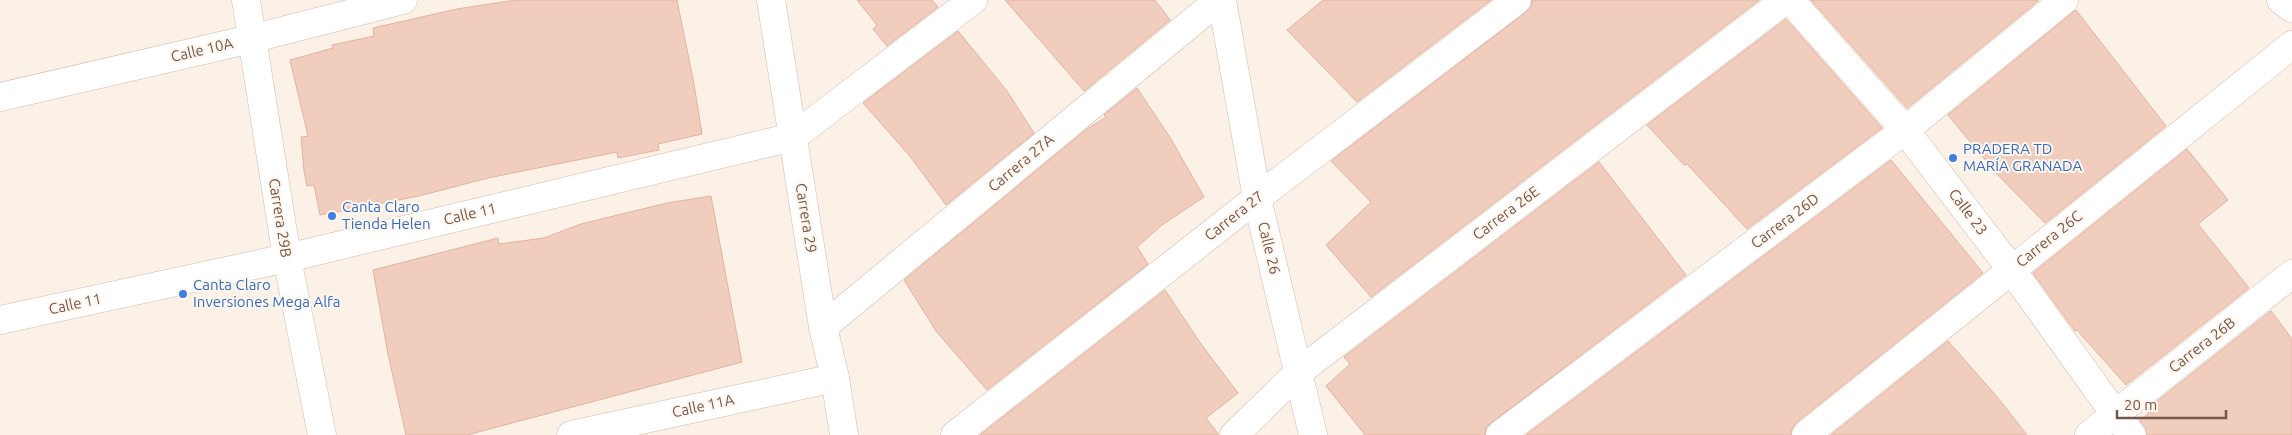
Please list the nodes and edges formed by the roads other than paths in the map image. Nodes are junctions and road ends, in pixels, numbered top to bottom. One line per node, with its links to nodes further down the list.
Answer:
1 (246, 0): 12 (street, Carrera 29B)
2 (403, 0): 12 (street, Calle 10A)
3 (771, 0): 16 (street, Carrera 29)
4 (973, 0): 16 (street)
5 (1220, 0): 17 (street, Calle 26); 22 (street, Carrera 27A)
6 (1517, 0): 17 (street, Carrera 27)
7 (1785, 0): 23 (street, Carrera 26E)
8 (1790, 0): 15 (street, Calle 23)
9 (2064, 0): 15 (street, Carrera 26D)
10 (2280, 0): 11 (street)
11 (2292, 8)
12 (251, 39): 14 (street, Calle 10A); 18 (street, Carrera 29B)
13 (2292, 45): 19 (street, Carrera 26C)
14 (0, 97)
15 (1905, 130): 19 (street, Calle 23); 32 (street, Carrera 26D)
16 (793, 137): 18 (street, Calle 11); 22 (street, Carrera 29)
17 (1257, 198): 23 (street, Calle 26); 29 (street, Carrera 27)
18 (287, 258): 21 (street, Calle 11); 26 (street, Carrera 29B)
19 (2011, 269): 25 (street, Calle 23); 33 (street, Carrera 26C)
20 (2292, 274): 25 (street, Carrera 26B)
21 (0, 320)
22 (823, 327): 24 (street, Carrera 29)
23 (1300, 371): 30 (street, Carrera 26E); 31 (street, Calle 26)
24 (835, 378): 27 (street, Calle 11A); 28 (street, Carrera 29)
25 (2114, 414): 34 (street, Carrera 26B); 35 (street, Calle 23)
26 (322, 435)
27 (571, 435)
28 (844, 435)
29 (954, 435)
30 (1234, 435)
31 (1313, 435)
32 (1500, 435)
33 (1806, 435)
34 (2089, 435)
35 (2132, 435)

